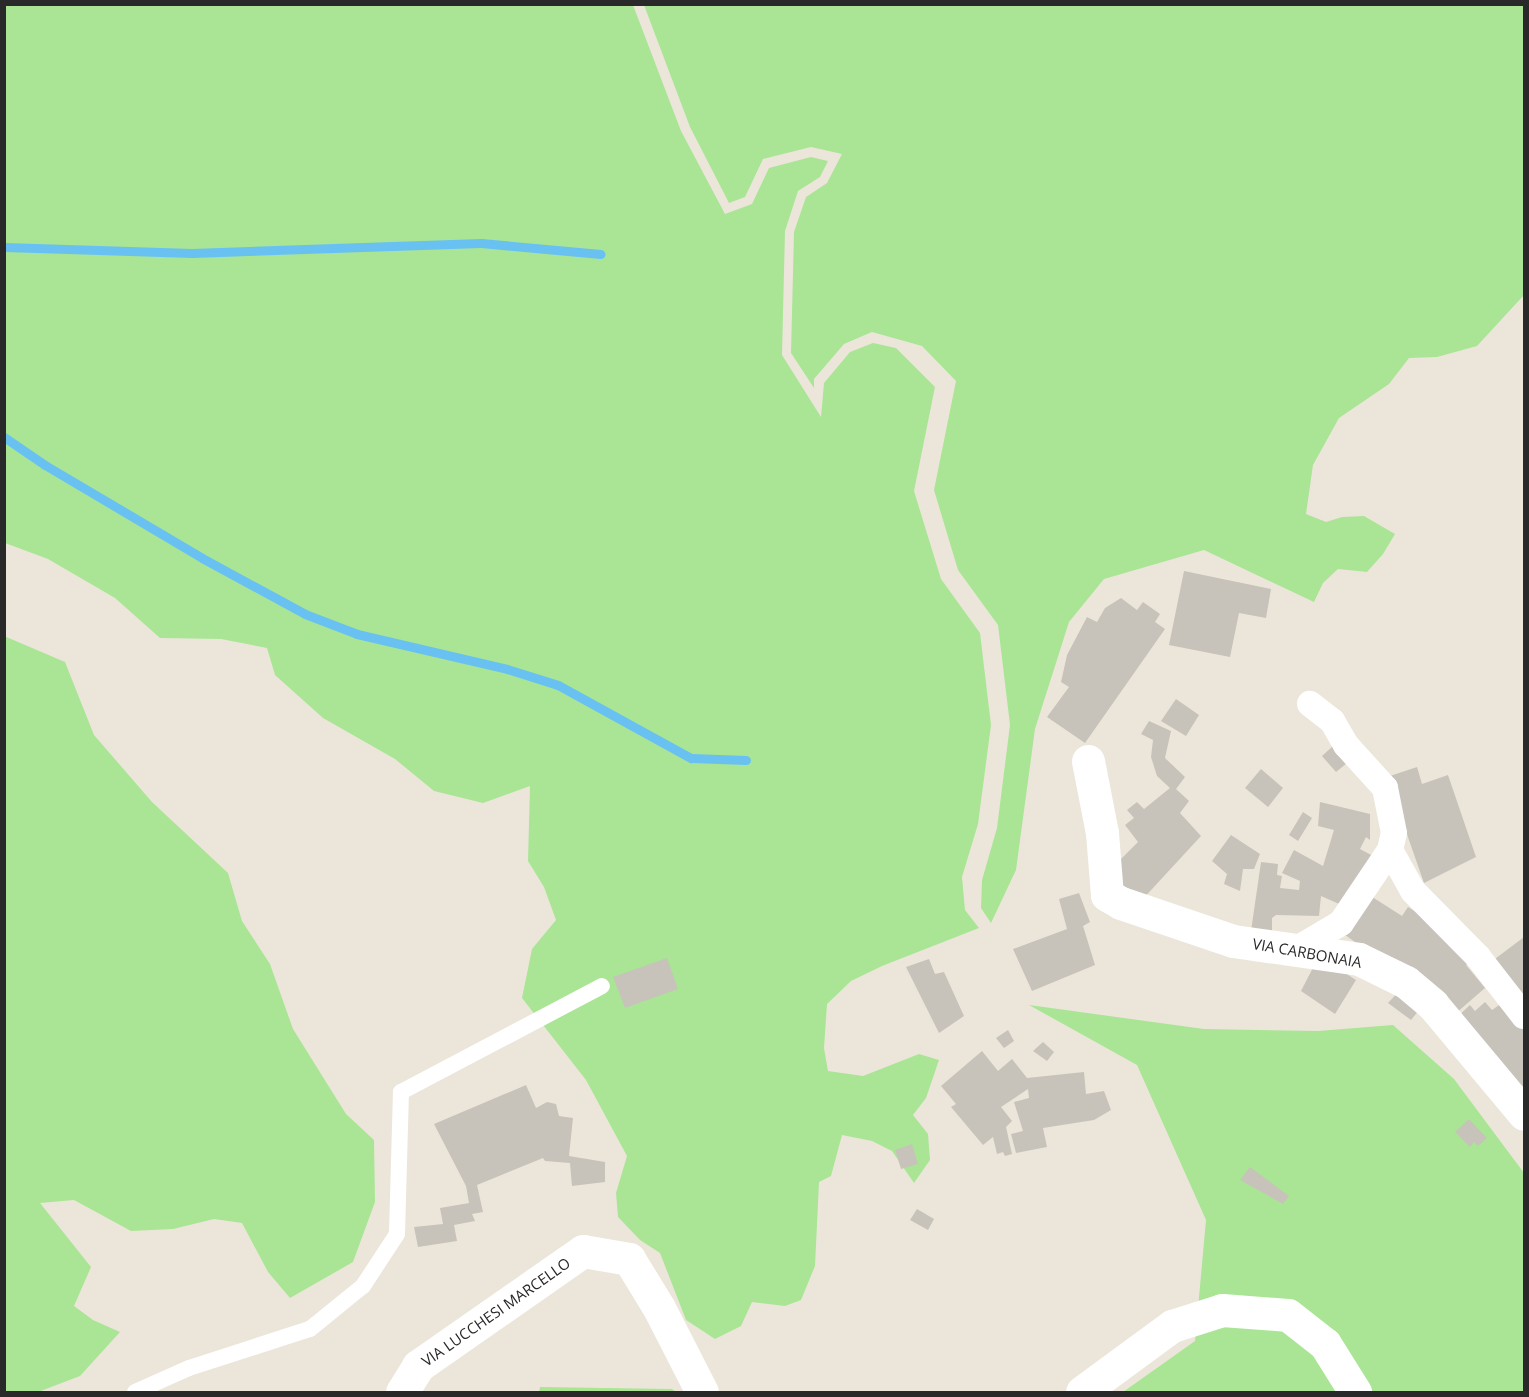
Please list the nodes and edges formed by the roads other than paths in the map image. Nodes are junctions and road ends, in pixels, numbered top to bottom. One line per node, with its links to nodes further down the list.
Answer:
1 (1310, 704): 3 (street)
2 (1088, 761): 4 (street, VIA CARBONAIA)
3 (1390, 850): 4 (street); 6 (street)
4 (1297, 950): 7 (street, VIA CARBONAIA)
5 (602, 986): 8 (lane)
6 (1524, 1016)
7 (1524, 1114)
8 (135, 1392)
9 (402, 1392): 10 (street, VIA LUCCHESI MARCELLO)
10 (702, 1392)
11 (1082, 1392): 12 (street)
12 (1354, 1392)

